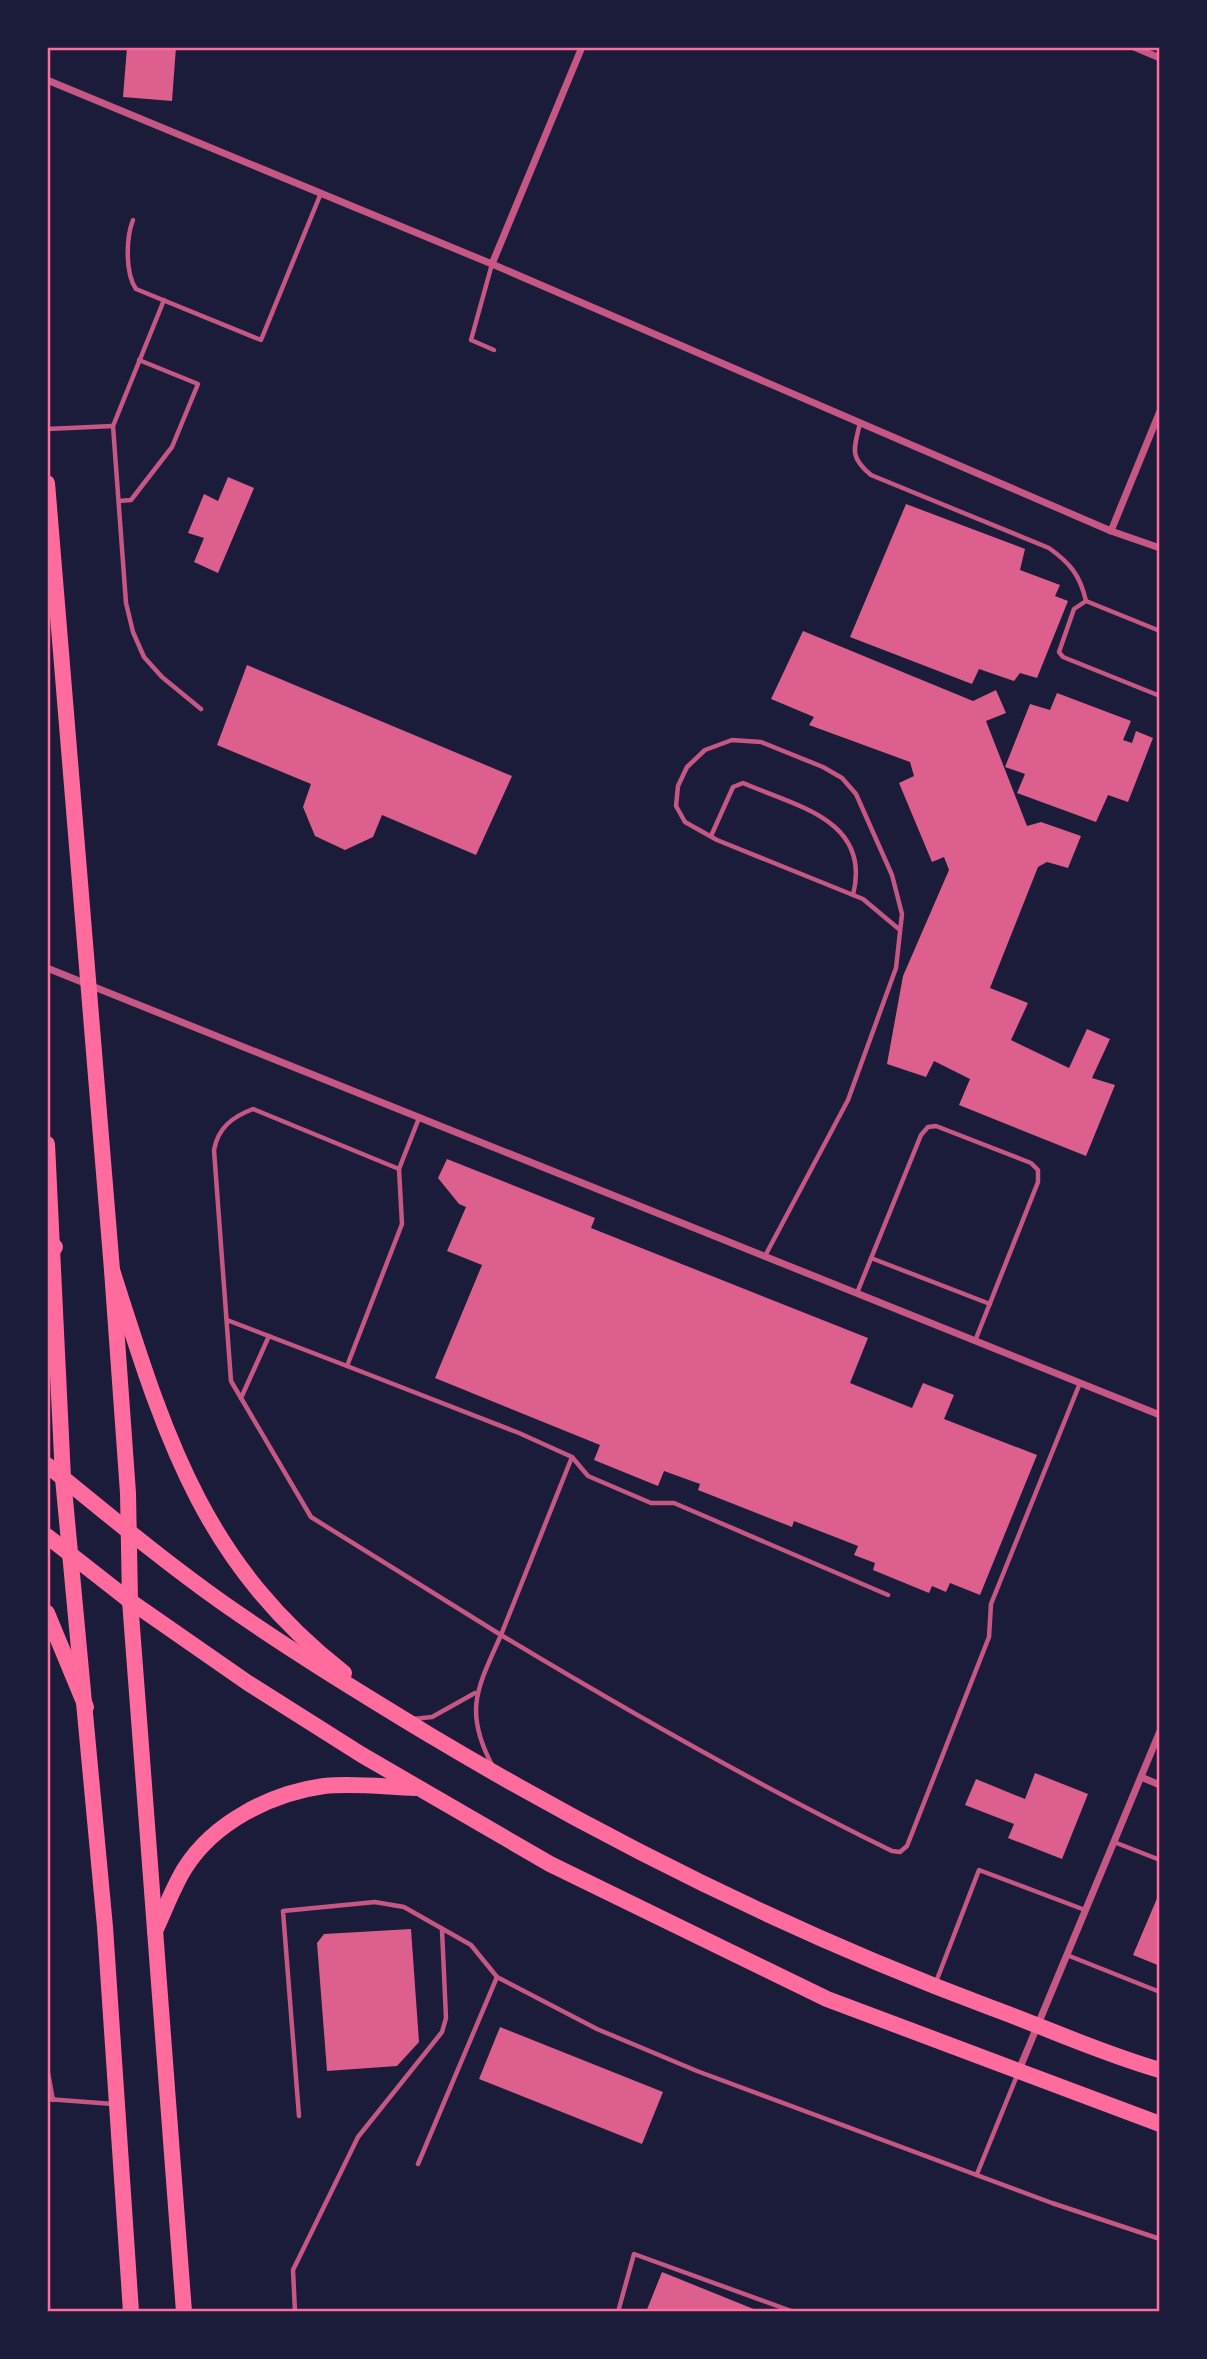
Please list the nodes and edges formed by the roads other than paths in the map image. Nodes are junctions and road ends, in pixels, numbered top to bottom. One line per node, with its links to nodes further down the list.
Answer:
1 (582, 47): 7 (street)
2 (1134, 47): 3 (street)
3 (1160, 58)
4 (47, 80): 5 (street)
5 (321, 193): 7 (street); 8 (lane)
6 (133, 220): 8 (lane)
7 (492, 264): 9 (lane); 12 (street)
8 (164, 300): 10 (lane)
9 (494, 350)
10 (139, 360): 13 (lane); 16 (lane)
11 (1160, 411): 17 (street)
12 (860, 423): 17 (street); 19 (lane)
13 (113, 426): 14 (lane); 16 (lane)
14 (47, 429)
15 (47, 483): 27 (main road)
16 (119, 500): 22 (lane)
17 (1111, 531): 18 (street)
18 (1160, 548)
19 (1086, 601): 20 (lane); 21 (lane)
20 (1160, 631)
21 (1160, 696)
22 (201, 709)
23 (711, 836): 24 (lane); 24 (lane); 25 (lane)
24 (853, 895): 25 (lane)
25 (900, 930): 32 (lane)
26 (47, 968): 27 (street)
27 (89, 984): 28 (street); 34 (main road)
28 (419, 1117): 30 (lane); 32 (street)
29 (47, 1144): 31 (main road)
30 (399, 1169): 37 (lane); 40 (lane)
31 (51, 1252): 46 (main road)
32 (765, 1256): 35 (street)
33 (871, 1258): 35 (lane); 36 (lane); 36 (lane)
34 (112, 1270): 47 (main road); 56 (main road)
35 (857, 1293): 39 (street)
36 (990, 1304): 39 (lane)
37 (227, 1320): 38 (lane); 42 (lane)
38 (269, 1336): 40 (lane); 42 (lane)
39 (975, 1341): 41 (street)
40 (347, 1366): 44 (lane)
41 (1080, 1383): 43 (street); 53 (lane)
42 (242, 1398): 53 (lane)
43 (1160, 1415)
44 (572, 1457): 50 (lane); 53 (lane)
45 (47, 1465): 46 (main road)
46 (63, 1478): 47 (main road); 49 (main road)
47 (128, 1531): 51 (main road); 56 (main road)
48 (47, 1536): 49 (main road)
49 (72, 1555): 51 (main road); 55 (main road)
50 (888, 1595)
51 (130, 1601): 61 (main road); 66 (main road)
52 (47, 1613): 55 (main road)
53 (501, 1635): 54 (lane)
54 (476, 1693): 56 (lane); 58 (lane)
55 (86, 1707): 76 (main road)
56 (403, 1719): 58 (main road)
57 (1160, 1731): 59 (street)
58 (497, 1774): 69 (main road)
59 (1141, 1777): 60 (street); 62 (street)
60 (1160, 1785)
61 (417, 1788): 66 (main road); 74 (main road)
62 (1114, 1842): 63 (lane); 64 (street)
63 (1160, 1860)
64 (1085, 1911): 67 (street); 69 (lane)
65 (442, 1930): 68 (lane); 77 (lane); 84 (lane)
66 (155, 1931): 83 (main road)
67 (1067, 1955): 70 (lane); 71 (street)
68 (498, 1977): 79 (lane); 80 (lane)
69 (934, 1987): 71 (main road)
70 (1160, 1992)
71 (1038, 2025): 73 (main road); 74 (street)
72 (47, 2068): 75 (lane)
73 (1160, 2070)
74 (1018, 2072): 78 (main road); 80 (lane)
75 (50, 2099): 76 (lane)
76 (115, 2104): 82 (main road)
77 (299, 2116)
78 (1160, 2124)
79 (418, 2164)
80 (977, 2174): 81 (lane)
81 (1160, 2239)
82 (131, 2312)
83 (184, 2312)
84 (295, 2312)
85 (618, 2312): 86 (lane)
86 (794, 2312)

